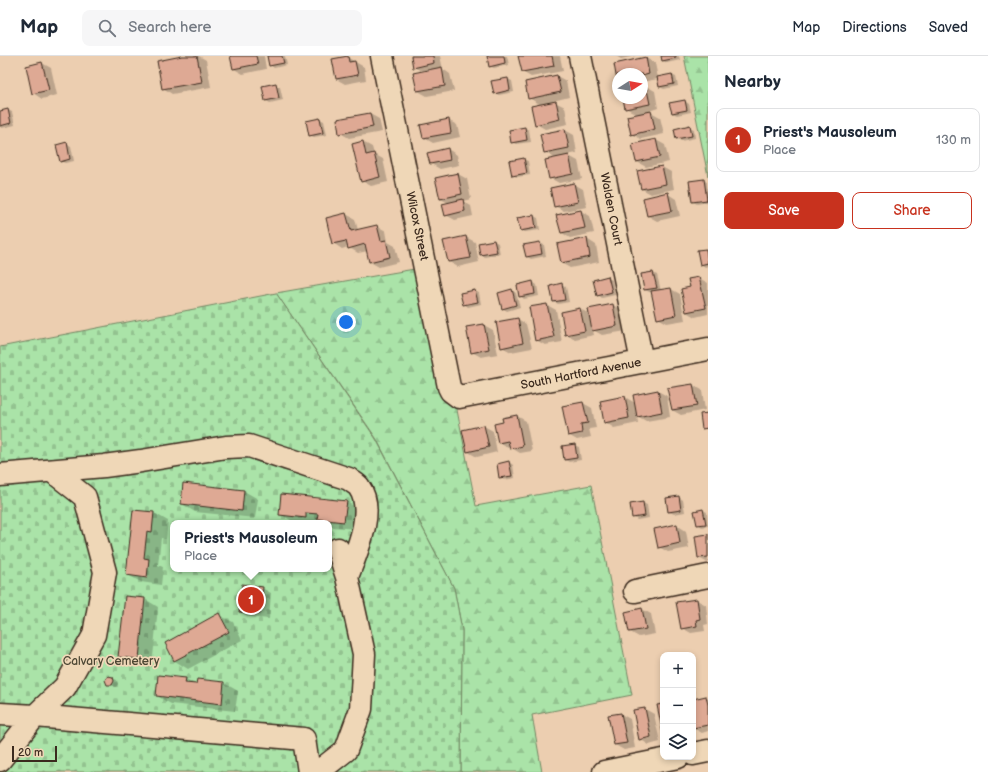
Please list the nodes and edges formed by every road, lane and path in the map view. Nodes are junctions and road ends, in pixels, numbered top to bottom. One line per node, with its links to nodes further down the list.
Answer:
1 (382, 56): 5 (street, Wilcox Street)
2 (580, 56): 4 (street, Walden Court)
3 (708, 348): 4 (street, South Hartford Avenue)
4 (642, 362): 5 (street, South Hartford Avenue)
5 (454, 395)
6 (104, 466): 7 (street); 9 (street); 12 (street)
7 (52, 471): 8 (street); 9 (street)
8 (0, 475)
9 (85, 498): 15 (street)
10 (338, 549): 12 (street)
11 (708, 576): 13 (street)
12 (347, 577): 21 (street)
13 (635, 590)
14 (0, 714): 15 (street)
15 (35, 716): 18 (street); 20 (street)
16 (708, 751): 17 (street)
17 (696, 753)
18 (0, 760)
19 (663, 760): 22 (street)
20 (309, 772)
21 (318, 772)
22 (604, 772)

